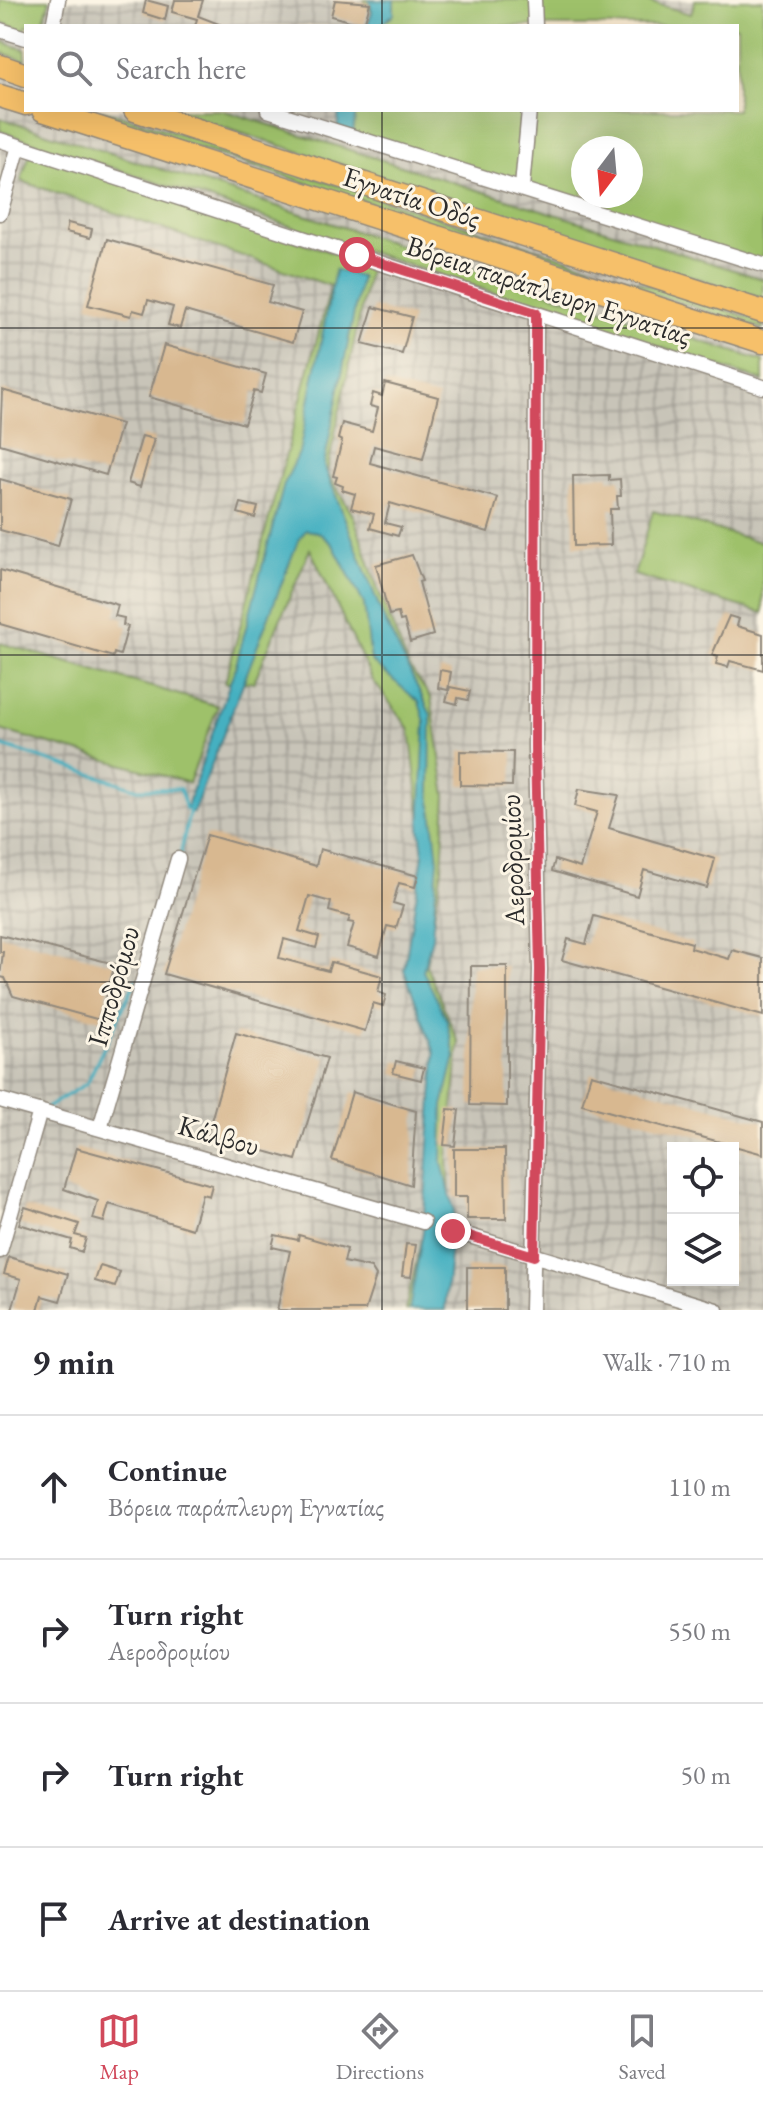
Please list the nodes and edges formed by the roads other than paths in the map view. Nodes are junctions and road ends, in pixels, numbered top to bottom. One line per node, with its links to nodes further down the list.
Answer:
1 (58, 0): 3 (street)
2 (534, 0): 4 (street)
3 (53, 24)
4 (535, 24)
5 (0, 30): 6 (street)
6 (24, 37)
7 (0, 66): 8 (highway)
8 (24, 74)
9 (0, 96): 10 (highway)
10 (24, 103)
11 (49, 112): 22 (highway, Εγνατία Οδός)
12 (141, 112): 20 (highway, Εγνατία Οδός)
13 (275, 112): 17 (street)
14 (529, 112): 17 (street)
15 (0, 140): 16 (street, Βόρεια παράπλευρη Εγνατίας)
16 (19, 146): 18 (street); 21 (street, Βόρεια παράπλευρη Εγνατίας)
17 (522, 187): 19 (street)
18 (0, 213)
19 (763, 265)
20 (763, 312)
21 (536, 313): 23 (street, Βόρεια παράπλευρη Εγνατίας); 31 (street, Αεροδρομίου)
22 (763, 342)
23 (763, 387)
24 (178, 859): 27 (street, Ιπποδρόμου)
25 (0, 1100): 26 (street, Κάλβου)
26 (40, 1111): 27 (street, Κάλβου); 30 (street)
27 (100, 1128): 28 (street, Κάλβου)
28 (423, 1222)
29 (453, 1231): 31 (street)
30 (0, 1251)
31 (534, 1256): 32 (street, Αεροδρομίου); 33 (street)
32 (532, 1310)
33 (716, 1310)

